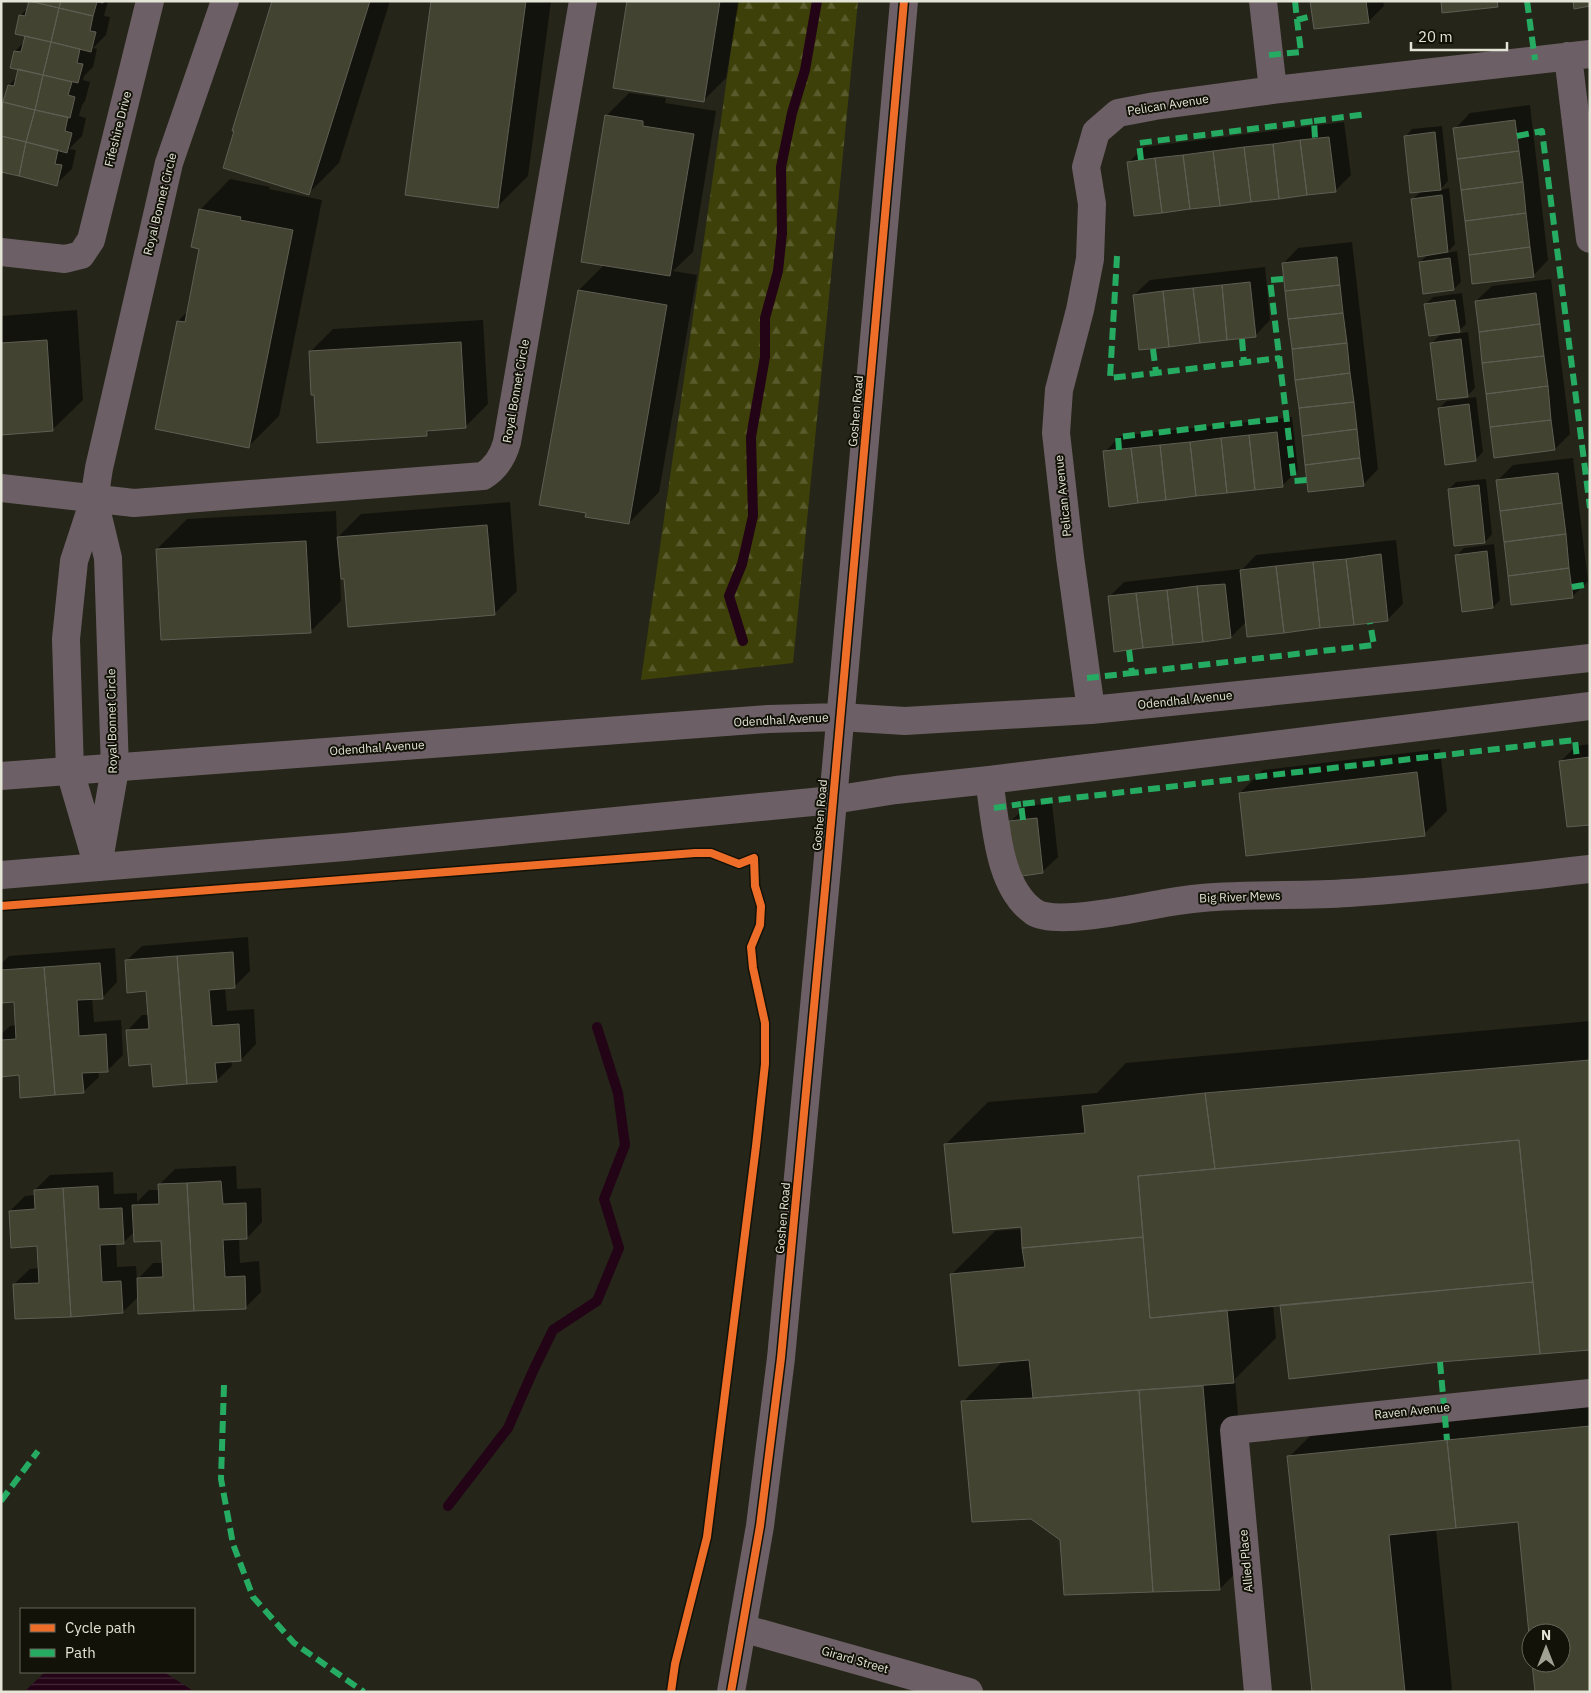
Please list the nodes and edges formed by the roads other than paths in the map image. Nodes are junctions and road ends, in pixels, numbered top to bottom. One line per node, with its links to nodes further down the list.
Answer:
1 (150, 1): 9 (street, Fifeshire Drive)
2 (225, 1): 11 (street, Royal Bonnet Circle)
3 (583, 1): 11 (street, Royal Bonnet Circle)
4 (904, 1): 15 (street, Goshen Road)
5 (1263, 1): 7 (street)
6 (1579, 55): 7 (street, Pelican Avenue); 8 (street)
7 (1273, 90): 14 (street, Pelican Avenue)
8 (1590, 239)
9 (1, 252)
10 (1, 488): 11 (street)
11 (94, 500): 16 (street, Royal Bonnet Circle); 17 (street, Royal Bonnet Circle)
12 (1590, 658): 14 (street, Odendhal Avenue)
13 (1590, 706): 19 (street)
14 (1091, 710): 15 (street, Odendhal Avenue)
15 (840, 717): 16 (street, Odendhal Avenue); 20 (street, Goshen Road)
16 (115, 769): 17 (street, Odendhal Avenue); 21 (street, Royal Bonnet Circle)
17 (70, 771): 18 (street, Odendhal Avenue); 21 (street, Royal Bonnet Circle)
18 (1, 776)
19 (990, 780): 20 (street); 22 (street, Big River Mews)
20 (833, 800): 21 (street); 26 (street, Goshen Road)
21 (98, 867): 23 (street)
22 (1590, 869)
23 (1, 875)
24 (1590, 1393): 25 (street, Raven Avenue)
25 (1234, 1430): 29 (street, Allied Place)
26 (742, 1628): 27 (street, Goshen Road); 28 (street, Girard Street)
27 (730, 1692)
28 (969, 1692)
29 (1258, 1692)

